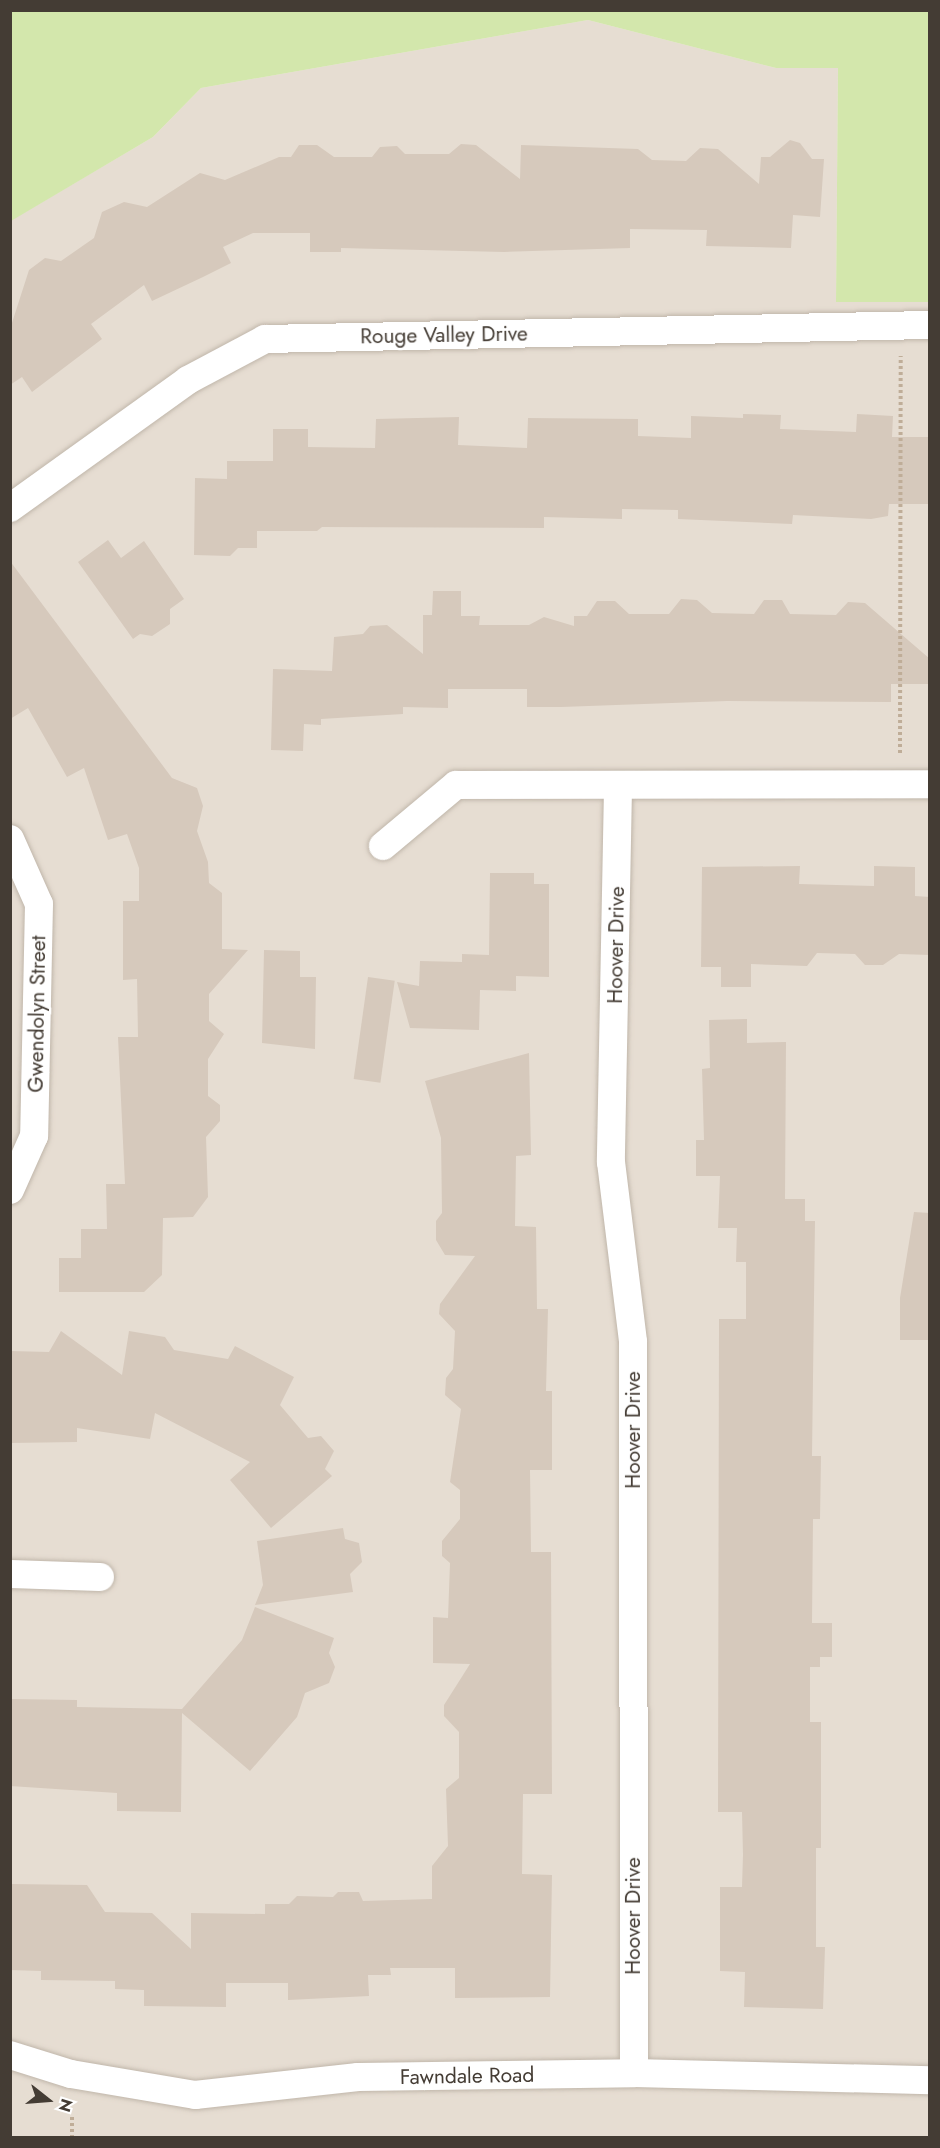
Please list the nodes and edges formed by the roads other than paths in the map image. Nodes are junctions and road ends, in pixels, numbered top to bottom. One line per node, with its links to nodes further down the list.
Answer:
1 (930, 325): 2 (street, Rouge Valley Drive)
2 (10, 508)
3 (930, 784): 4 (street)
4 (618, 788): 6 (street); 11 (street, Hoover Drive)
5 (10, 839): 7 (street, Gwendolyn Street)
6 (383, 846)
7 (10, 1190)
8 (10, 1574): 9 (street)
9 (100, 1577)
10 (10, 2055): 11 (street, Fawndale Road)
11 (634, 2073): 12 (street, Fawndale Road)
12 (930, 2080)

